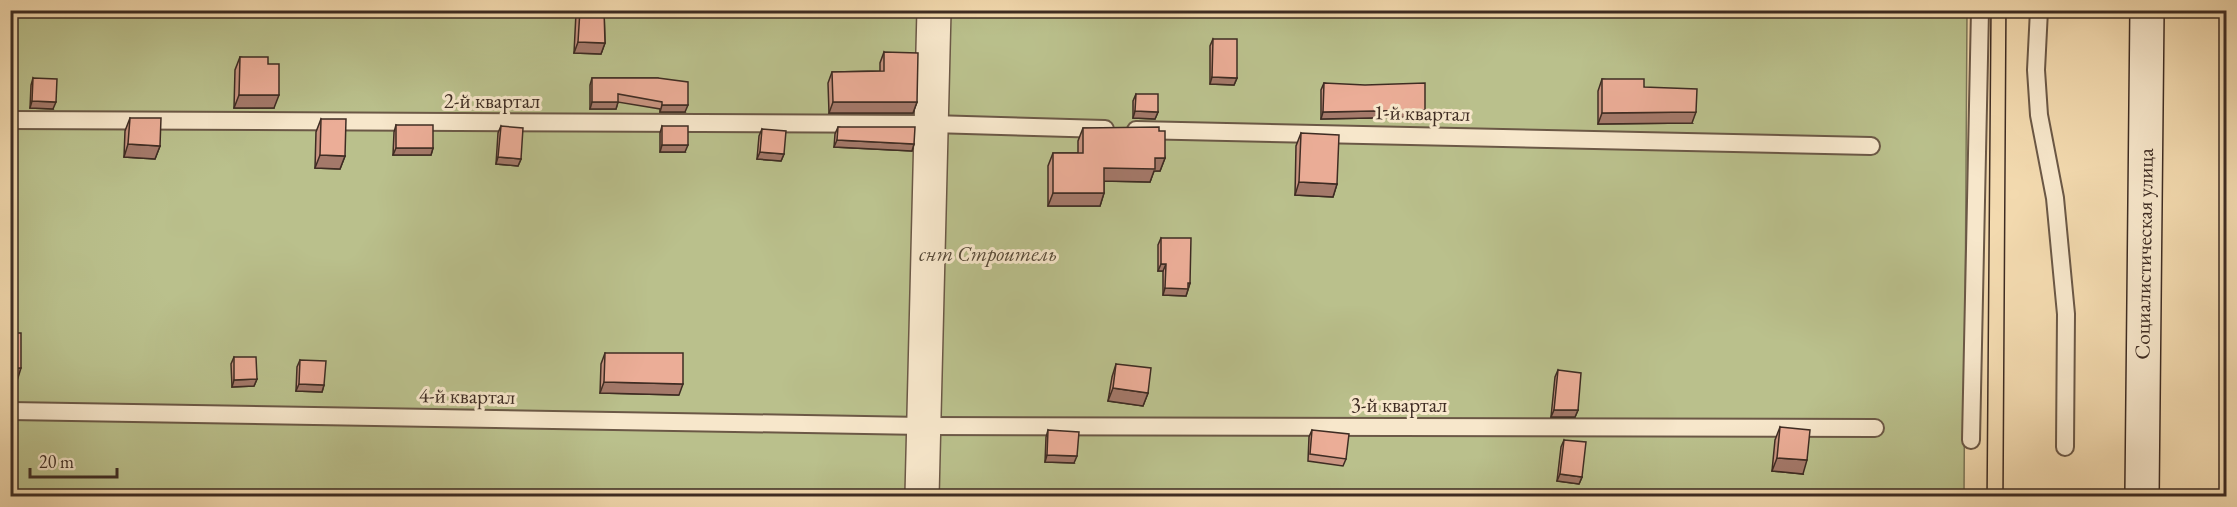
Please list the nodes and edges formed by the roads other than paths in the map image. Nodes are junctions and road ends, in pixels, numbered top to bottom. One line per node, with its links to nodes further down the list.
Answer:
1 (934, 10): 6 (street)
2 (1980, 10): 12 (lane)
3 (2039, 10): 13 (lane)
4 (2147, 10): 15 (street, Социалистическая улица)
5 (10, 120): 6 (lane, 2-й квартал)
6 (932, 124): 7 (lane, 2-й квартал); 10 (street)
7 (973, 126): 8 (lane, 1-й квартал)
8 (1870, 146)
9 (10, 411): 10 (lane, 4-й квартал)
10 (923, 426): 11 (lane, 3-й квартал); 14 (street)
11 (1875, 428)
12 (1971, 440)
13 (2065, 447)
14 (922, 496)
15 (2142, 496)

